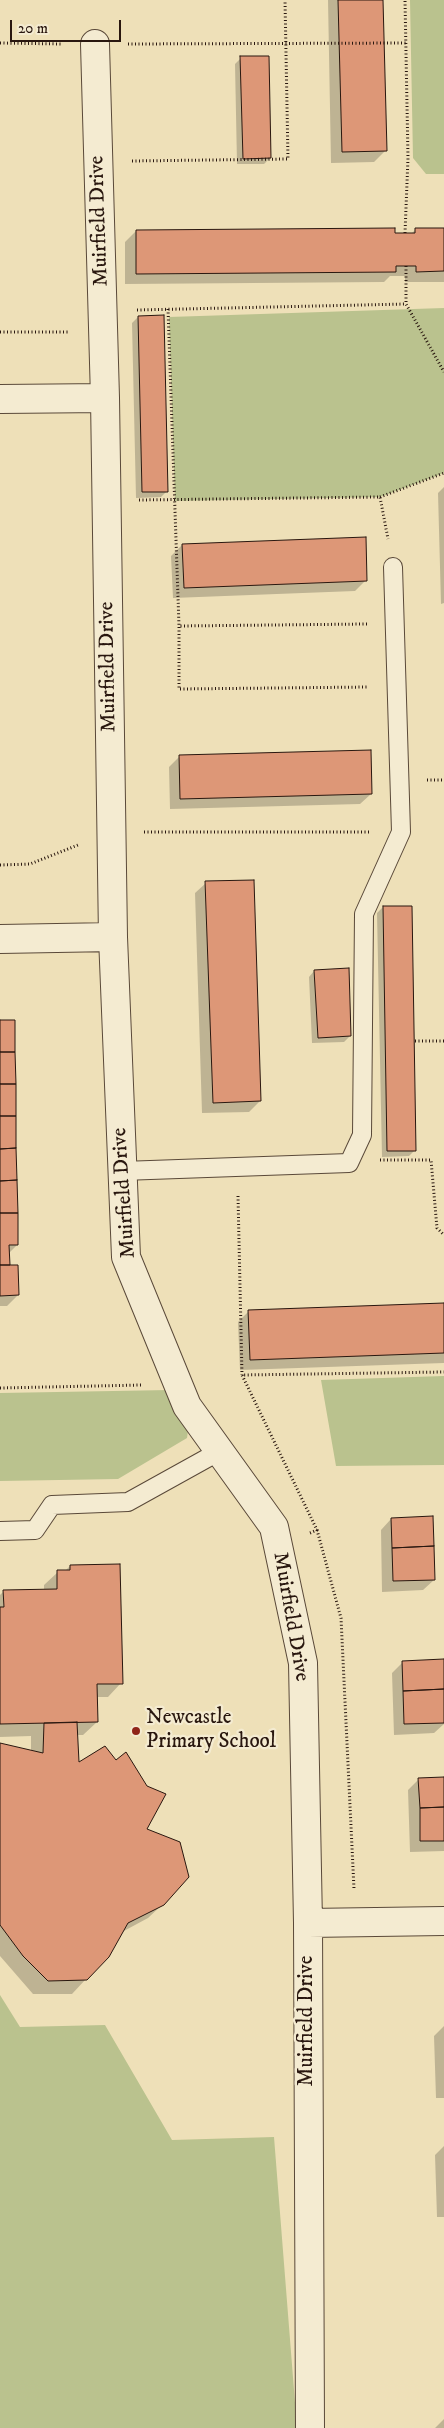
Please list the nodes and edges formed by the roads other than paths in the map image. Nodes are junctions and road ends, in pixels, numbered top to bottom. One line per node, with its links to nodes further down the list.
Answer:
1 (95, 44): 2 (street, Muirfield Drive)
2 (105, 398): 3 (street); 5 (street, Muirfield Drive)
3 (0, 399)
4 (393, 566): 7 (lane)
5 (113, 937): 6 (street); 7 (street, Muirfield Drive)
6 (0, 938)
7 (122, 1172): 8 (street, Muirfield Drive)
8 (220, 1451): 9 (lane); 11 (street, Muirfield Drive)
9 (0, 1532)
10 (444, 1921): 11 (street)
11 (308, 1922): 12 (street, Muirfield Drive)
12 (310, 2428)

